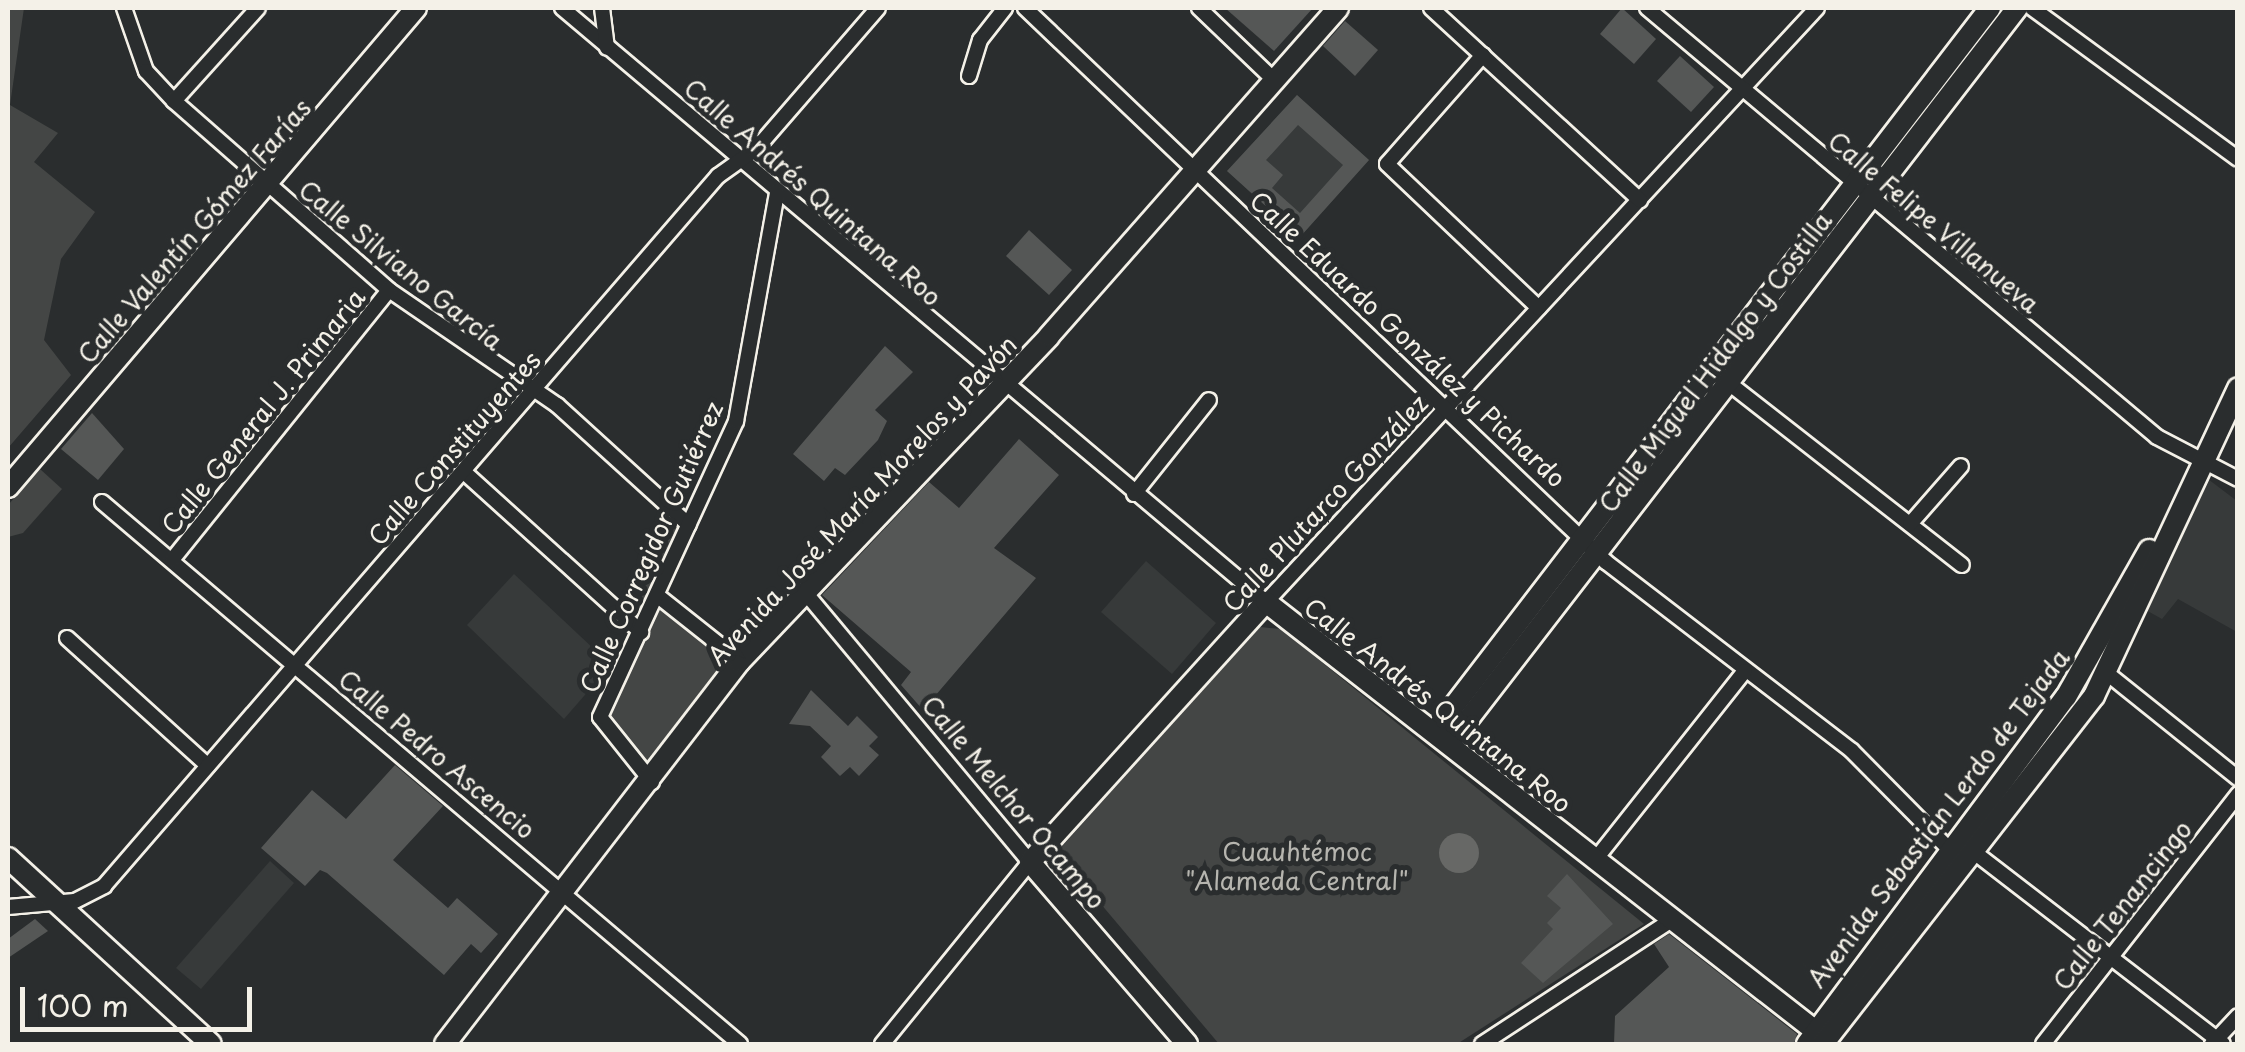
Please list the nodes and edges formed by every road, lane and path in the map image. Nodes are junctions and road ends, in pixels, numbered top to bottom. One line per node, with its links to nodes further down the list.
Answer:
1 (124, 8): 22 (street, Calle Silviano García)
2 (258, 8): 22 (street)
3 (416, 8): 27 (main road, Calle Valentín Gómez Farías)
4 (562, 8): 17 (street, Calle Andrés Quintana Roo)
5 (602, 8): 17 (street)
6 (878, 8): 24 (street, Calle Constituyentes)
7 (1005, 8): 19 (street)
8 (1199, 8): 20 (street)
9 (1338, 8): 20 (main road, Avenida José María Morelos y Pavón)
10 (1431, 8): 18 (street)
11 (1647, 8): 21 (street, Calle Felipe Villanueva)
12 (1817, 8): 21 (street, Calle Plutarco González)
13 (1990, 8): 26 (main road, Calle Miguel Hidalgo y Costilla)
14 (2017, 8): 29 (main road, Calle Miguel Hidalgo y Costilla)
15 (2032, 8): 23 (street)
16 (1033, 10): 25 (street, Calle Eduardo González y Pichardo)
17 (607, 48): 24 (street, Calle Andrés Quintana Roo)
18 (1483, 55): 30 (street); 32 (street)
19 (970, 76)
20 (1273, 79): 25 (main road, Avenida José María Morelos y Pavón)
21 (1742, 90): 26 (street, Calle Felipe Villanueva); 30 (street, Calle Plutarco González)
22 (174, 100): 27 (street, Calle Silviano García)
23 (2238, 159)
24 (740, 162): 28 (street, Calle Andrés Quintana Roo); 36 (street, Calle Constituyentes)
25 (1195, 168): 34 (main road, Avenida José María Morelos y Pavón); 38 (street, Calle Eduardo González y Pichardo)
26 (1853, 183): 29 (street, Calle Felipe Villanueva); 49 (main road, Calle Miguel Hidalgo y Costilla)
27 (267, 186): 31 (street, Calle Silviano García); 43 (main road, Calle Valentín Gómez Farías)
28 (777, 193): 34 (street, Calle Andrés Quintana Roo); 48 (street, Calle Corregidor Gutiérrez)
29 (1872, 198): 33 (main road, Calle Miguel Hidalgo y Costilla); 39 (street, Calle Felipe Villanueva)
30 (1640, 200): 32 (street, Calle Plutarco González)
31 (390, 290): 36 (street, Calle Silviano García); 51 (street, Calle General J. Primaria)
32 (1539, 308): 38 (street, Calle Plutarco González)
33 (1730, 384): 47 (street); 50 (main road, Calle Miguel Hidalgo y Costilla)
34 (1002, 386): 44 (street, Calle Andrés Quintana Roo); 53 (main road, Avenida José María Morelos y Pavón)
35 (2238, 388): 39 (main road, Avenida Sebastián Lerdo de Tejada)
36 (532, 391): 41 (street, Calle Constituyentes); 48 (street, Calle Silviano García)
37 (1209, 400): 44 (street)
38 (1447, 409): 49 (street, Calle Eduardo González y Pichardo); 55 (street, Calle Plutarco González)
39 (2200, 459): 42 (street, Calle Felipe Villanueva); 46 (main road, Avenida Sebastián Lerdo de Tejada)
40 (1961, 466): 47 (street)
41 (464, 472): 56 (street); 59 (street, Calle Constituyentes)
42 (2238, 479)
43 (8, 487)
44 (1134, 494): 55 (street, Calle Andrés Quintana Roo)
45 (102, 502): 51 (street, Calle Pedro Ascencio)
46 (2170, 519): 61 (main road, Avenida Sebastián Lerdo de Tejada); 67 (main road, Avenida Sebastián Lerdo de Tejada)
47 (1910, 524): 52 (street)
48 (688, 525): 54 (street, Calle Corregidor Gutiérrez)
49 (1584, 538): 50 (street, Calle Eduardo González y Pichardo); 62 (main road, Calle Miguel Hidalgo y Costilla)
50 (1600, 555): 60 (street, Calle Eduardo González y Pichardo); 62 (main road, Calle Miguel Hidalgo y Costilla)
51 (172, 560): 59 (street, Calle Pedro Ascencio)
52 (1962, 565)
53 (804, 591): 58 (main road, Avenida José María Morelos y Pavón); 71 (street, Calle Melchor Ocampo)
54 (658, 596): 56 (street, Calle Corregidor Gutiérrez); 58 (street)
55 (1266, 602): 62 (main road, Calle Andrés Quintana Roo); 71 (main road, Calle Plutarco González)
56 (642, 632): 65 (street, Calle Corregidor Gutiérrez)
57 (67, 638): 63 (street)
58 (740, 661): 65 (main road, Avenida José María Morelos y Pavón)
59 (296, 666): 63 (street, Calle Constituyentes); 72 (street, Calle Pedro Ascencio)
60 (1745, 671): 67 (street, Calle Eduardo González y Pichardo); 70 (street)
61 (2108, 674): 64 (street); 68 (main road, Avenida Sebastián Lerdo de Tejada)
62 (1441, 738): 70 (main road, Calle Andrés Quintana Roo)
63 (208, 766): 73 (street, Calle Constituyentes)
64 (2238, 778)
65 (652, 782): 72 (main road, Avenida José María Morelos y Pavón)
66 (2238, 794): 76 (street, Calle Tenancingo)
67 (1949, 849): 78 (main road, Avenida Sebastián Lerdo de Tejada)
68 (1974, 852): 76 (street); 78 (main road, Avenida Sebastián Lerdo de Tejada)
69 (8, 858): 73 (main road)
70 (1596, 860): 75 (main road, Calle Andrés Quintana Roo)
71 (1030, 862): 83 (street, Calle Plutarco González); 84 (main road, Calle Melchor Ocampo)
72 (568, 892): 81 (main road, Avenida José María Morelos y Pavón); 82 (street, Calle Pedro Ascencio)
73 (56, 900): 74 (street, Calle Constituyentes); 80 (main road)
74 (8, 907)
75 (1672, 920): 78 (main road, Calle Andrés Quintana Roo); 85 (street)
76 (2110, 956): 79 (street); 86 (street, Calle Tenancingo)
77 (2238, 1016): 79 (street)
78 (1821, 1040)
79 (2217, 1043)
80 (211, 1044)
81 (445, 1044)
82 (740, 1044)
83 (882, 1044)
84 (1187, 1044)
85 (1482, 1044)
86 (2043, 1044)

